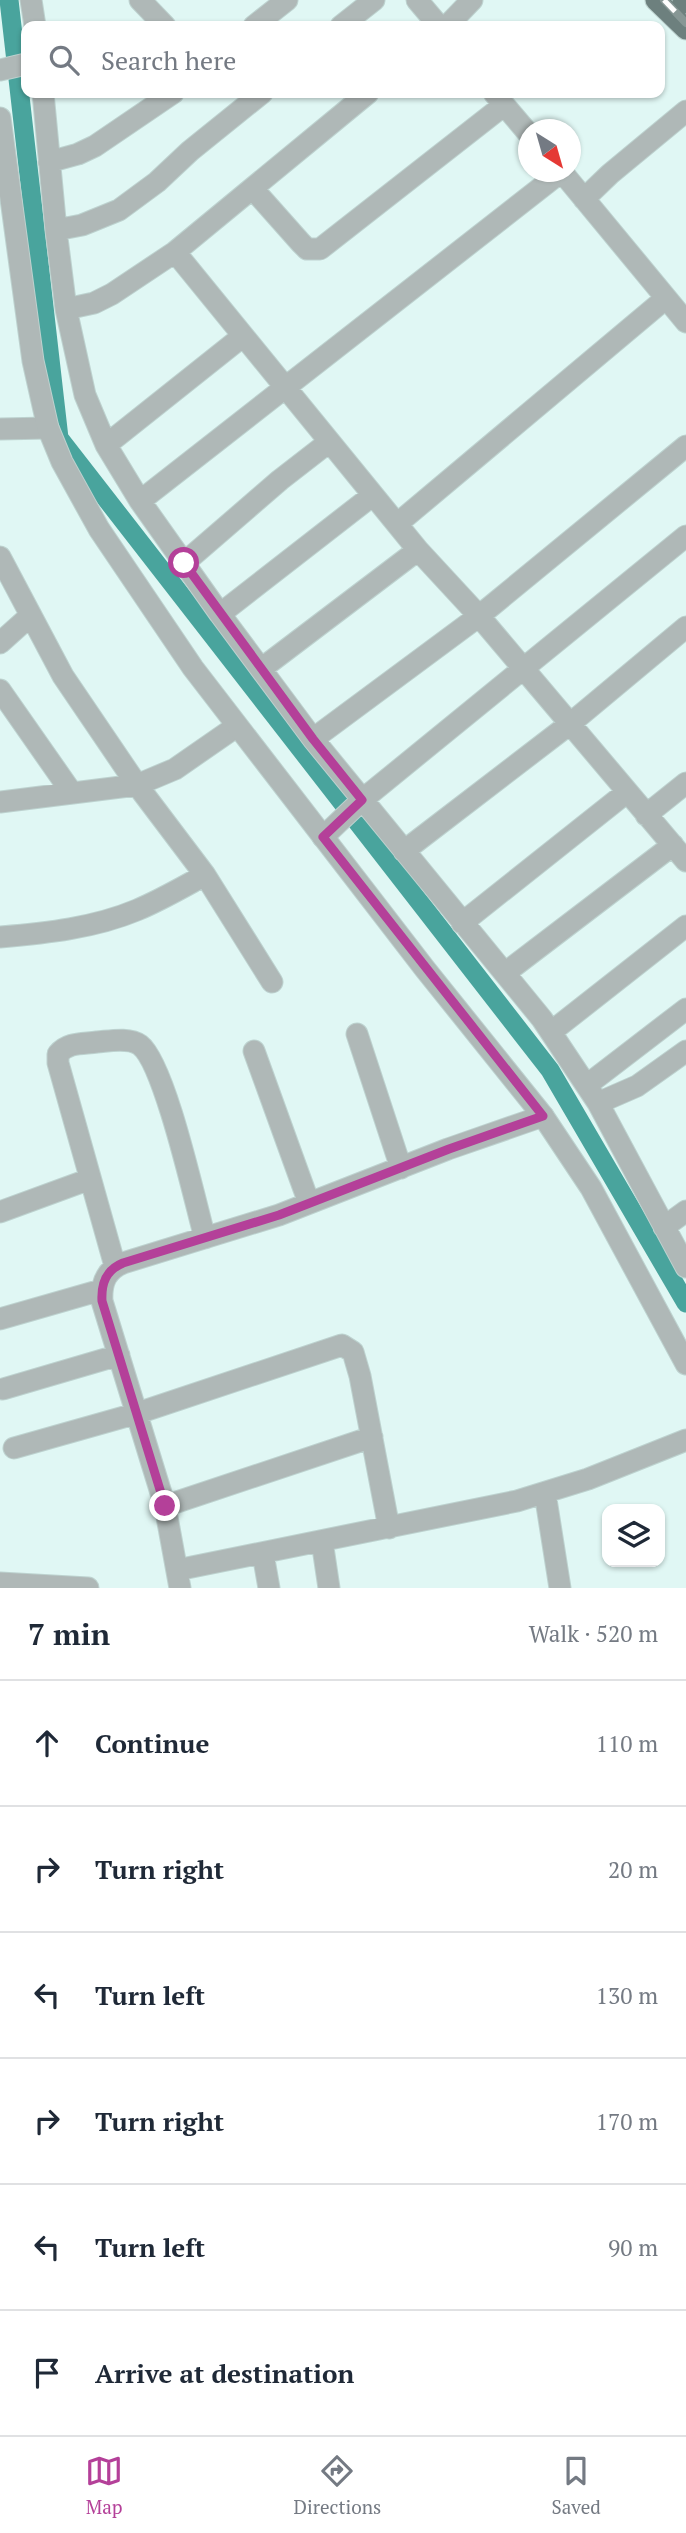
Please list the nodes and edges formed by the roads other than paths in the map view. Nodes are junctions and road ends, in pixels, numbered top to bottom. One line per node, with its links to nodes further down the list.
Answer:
1 (31, 0): 8 (street)
2 (140, 0): 9 (street)
3 (287, 0): 10 (street)
4 (374, 0): 11 (street)
5 (417, 0): 12 (street)
6 (472, 0): 13 (street)
7 (656, 0): 14 (highway)
8 (34, 21)
9 (160, 21)
10 (260, 21)
11 (347, 21)
12 (435, 21)
13 (452, 21)
14 (686, 29)
15 (43, 98): 23 (street)
16 (165, 98): 23 (street)
17 (256, 98): 28 (street)
18 (362, 98): 26 (street)
19 (499, 99): 22 (street); 26 (street)
20 (686, 111): 27 (street)
21 (0, 118): 35 (street)
22 (518, 121)
23 (49, 162): 28 (street)
24 (548, 182): 34 (street)
25 (570, 182): 27 (street)
26 (253, 189): 29 (street)
27 (584, 199): 30 (street)
28 (56, 230): 31 (street)
29 (175, 252): 31 (street); 33 (street)
30 (665, 299): 32 (street); 42 (street)
31 (66, 309): 38 (street)
32 (686, 322)
33 (243, 336): 34 (street); 38 (street)
34 (286, 389): 37 (street); 41 (street)
35 (48, 428): 36 (street); 56 (street)
36 (0, 429)
37 (329, 442): 40 (street); 46 (street)
38 (106, 444): 41 (street)
39 (686, 446): 49 (street)
40 (373, 495): 42 (street); 47 (street)
41 (140, 501): 46 (street)
42 (397, 524): 44 (street)
43 (686, 536): 52 (street)
44 (418, 550): 49 (street); 53 (street)
45 (0, 557): 48 (street)
46 (184, 563): 47 (street)
47 (220, 614): 53 (street)
48 (30, 616): 51 (street); 59 (street)
49 (479, 616): 52 (street); 57 (street)
50 (686, 627): 55 (street)
51 (0, 643)
52 (524, 668): 55 (street); 63 (street)
53 (261, 669): 57 (street)
54 (0, 690): 61 (street)
55 (570, 723): 60 (street); 66 (street)
56 (237, 726): 59 (street); 65 (street)
57 (313, 739): 63 (street)
58 (686, 783): 64 (street)
59 (137, 785): 61 (street); 68 (street)
60 (627, 792): 64 (street); 69 (street)
61 (72, 793): 62 (street)
62 (0, 802)
63 (357, 805): 65 (street); 66 (street)
64 (646, 815): 67 (street)
65 (329, 831): 80 (street)
66 (404, 851): 69 (street)
67 (680, 853): 72 (street)
68 (205, 875): 71 (street); 73 (street)
69 (463, 923): 72 (street)
70 (686, 926): 75 (street)
71 (0, 937)
72 (505, 973): 75 (street)
73 (272, 982)
74 (686, 1009): 79 (street)
75 (551, 1032): 79 (street)
76 (357, 1034): 81 (street)
77 (254, 1051): 83 (street)
78 (686, 1051): 79 (street)
79 (592, 1094): 86 (street)
80 (543, 1116): 81 (street); 93 (street)
81 (401, 1168): 83 (street)
82 (90, 1179): 85 (street); 87 (street); 88 (street)
83 (309, 1203): 87 (street)
84 (686, 1211): 86 (street)
85 (0, 1212)
86 (664, 1227): 89 (street)
87 (205, 1238): 88 (street)
88 (116, 1266): 90 (street)
89 (686, 1267)
90 (101, 1290): 91 (street); 92 (street)
91 (0, 1319)
92 (119, 1355): 94 (street); 95 (street)
93 (686, 1364)
94 (3, 1389)
95 (138, 1413): 96 (street); 98 (street); 100 (street)
96 (372, 1437): 100 (street); 101 (street)
97 (686, 1440): 99 (street)
98 (14, 1448)
99 (545, 1493): 101 (street); 110 (street)
100 (165, 1506): 104 (street)
101 (389, 1528): 102 (street)
102 (323, 1542): 103 (street); 109 (street)
103 (262, 1554): 104 (street); 108 (street)
104 (179, 1579)
105 (0, 1583): 106 (street)
106 (43, 1586): 107 (street)
107 (88, 1588)
108 (269, 1588)
109 (329, 1588)
110 (560, 1588)

